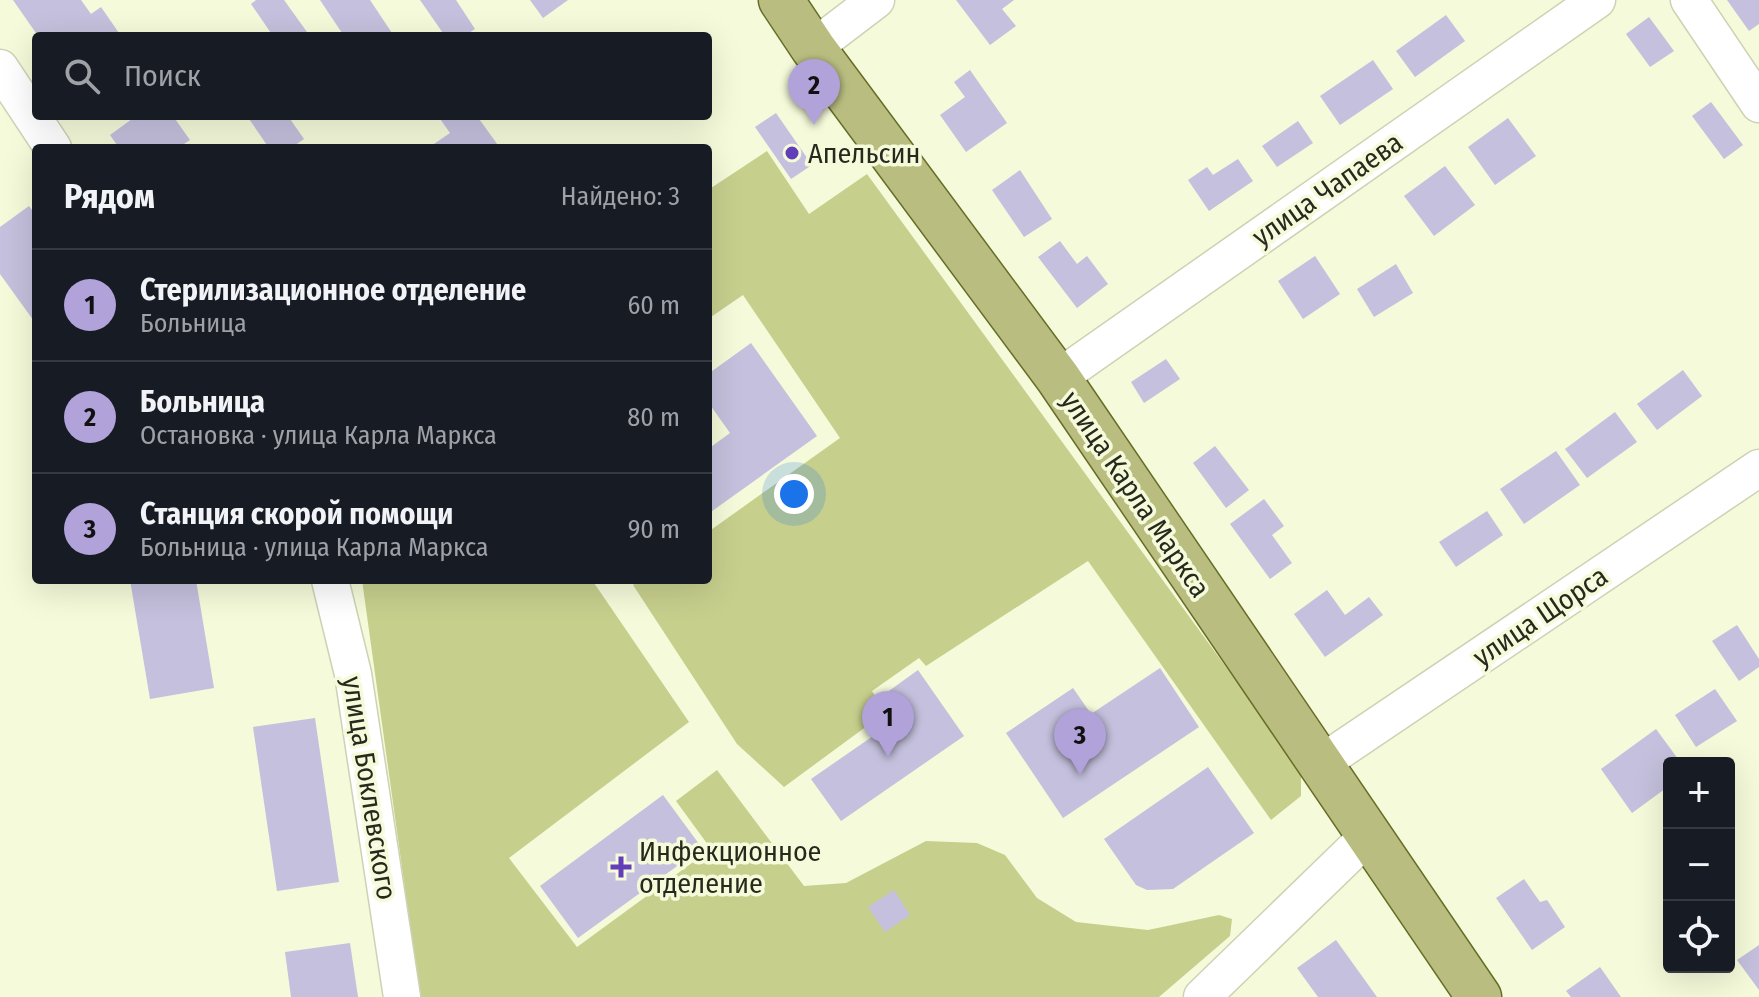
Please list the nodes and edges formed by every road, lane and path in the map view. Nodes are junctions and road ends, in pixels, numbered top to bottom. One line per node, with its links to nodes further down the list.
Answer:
1 (781, 0): 5 (main road, улица Карла Маркса)
2 (876, 0): 5 (street)
3 (1597, 0): 11 (street, улица Чапаева)
4 (1689, 0): 7 (street)
5 (813, 48): 11 (main road, улица Карла Маркса)
6 (0, 68): 8 (street)
7 (1759, 104)
8 (32, 116)
9 (34, 120): 10 (street)
10 (50, 144)
11 (1058, 378): 14 (main road, улица Карла Маркса)
12 (1759, 468): 14 (street, улица Щорса)
13 (331, 584): 16 (street, улица Боклевского)
14 (1320, 764): 15 (main road, улица Карла Маркса)
15 (1369, 835): 17 (street); 18 (main road, улица Карла Маркса)
16 (402, 997)
17 (1202, 997)
18 (1479, 997)

